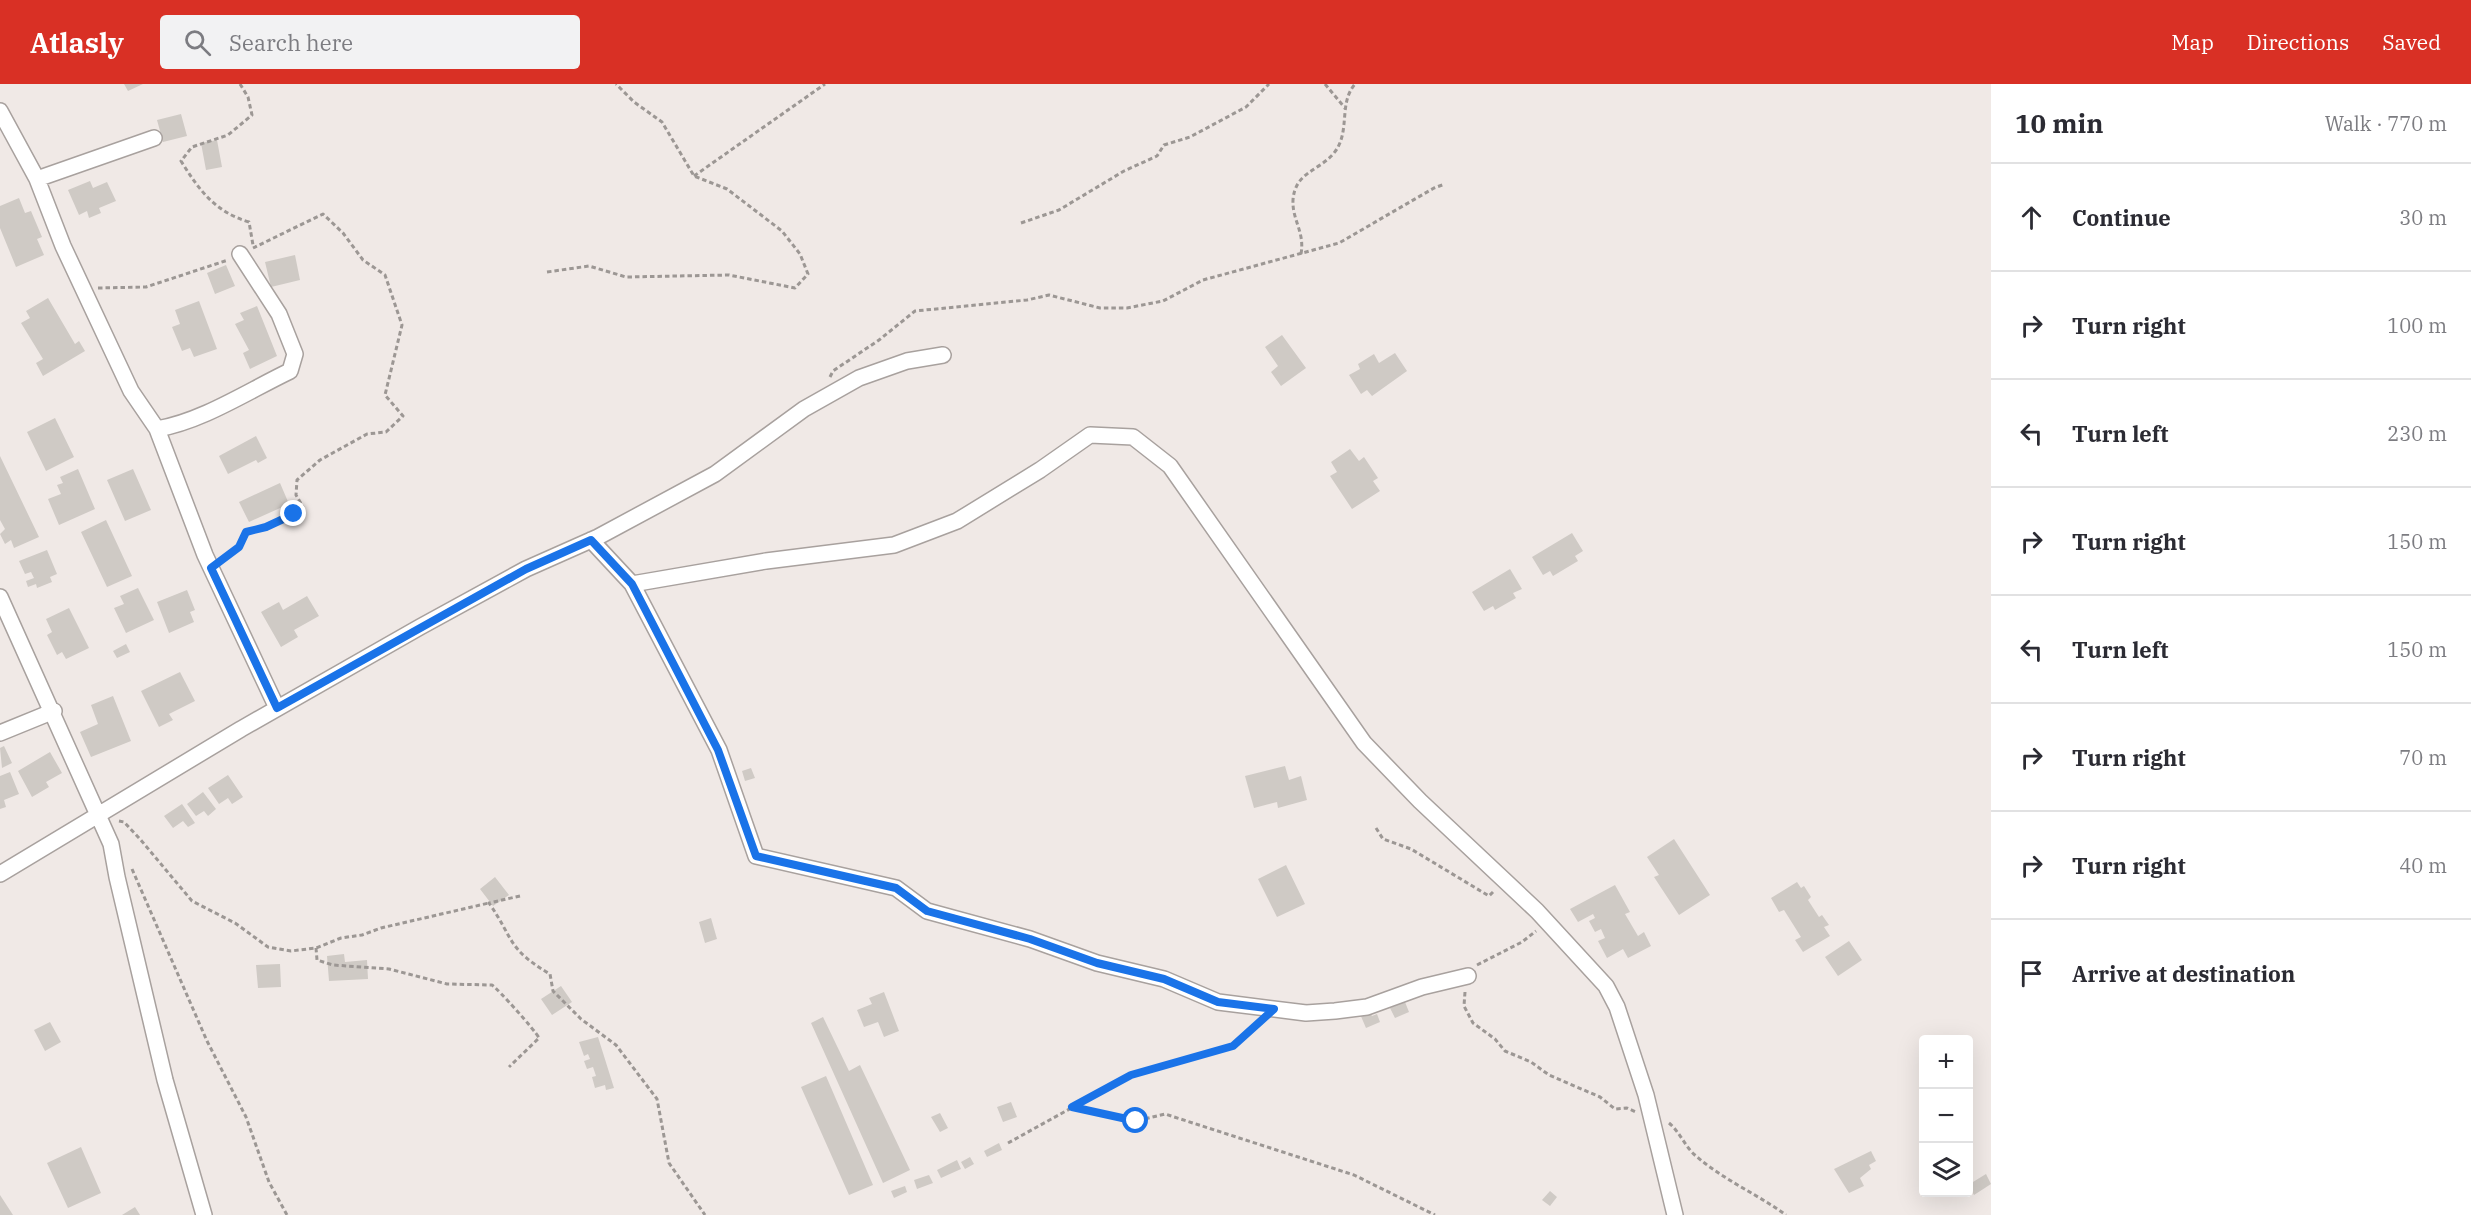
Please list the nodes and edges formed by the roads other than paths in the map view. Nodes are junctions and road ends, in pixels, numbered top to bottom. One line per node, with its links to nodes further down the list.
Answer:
1 (0, 111): 3 (street)
2 (153, 138): 3 (street)
3 (37, 179): 6 (street)
4 (246, 251): 6 (street)
5 (943, 355): 7 (street)
6 (157, 429): 10 (street)
7 (591, 540): 8 (street); 10 (street)
8 (632, 584): 15 (street); 17 (street)
9 (0, 597): 11 (street)
10 (277, 708): 13 (street)
11 (54, 711): 12 (street); 13 (street)
12 (0, 734)
13 (99, 816): 14 (street); 16 (street)
14 (0, 874)
15 (1468, 976)
16 (204, 1215)
17 (1675, 1215)

